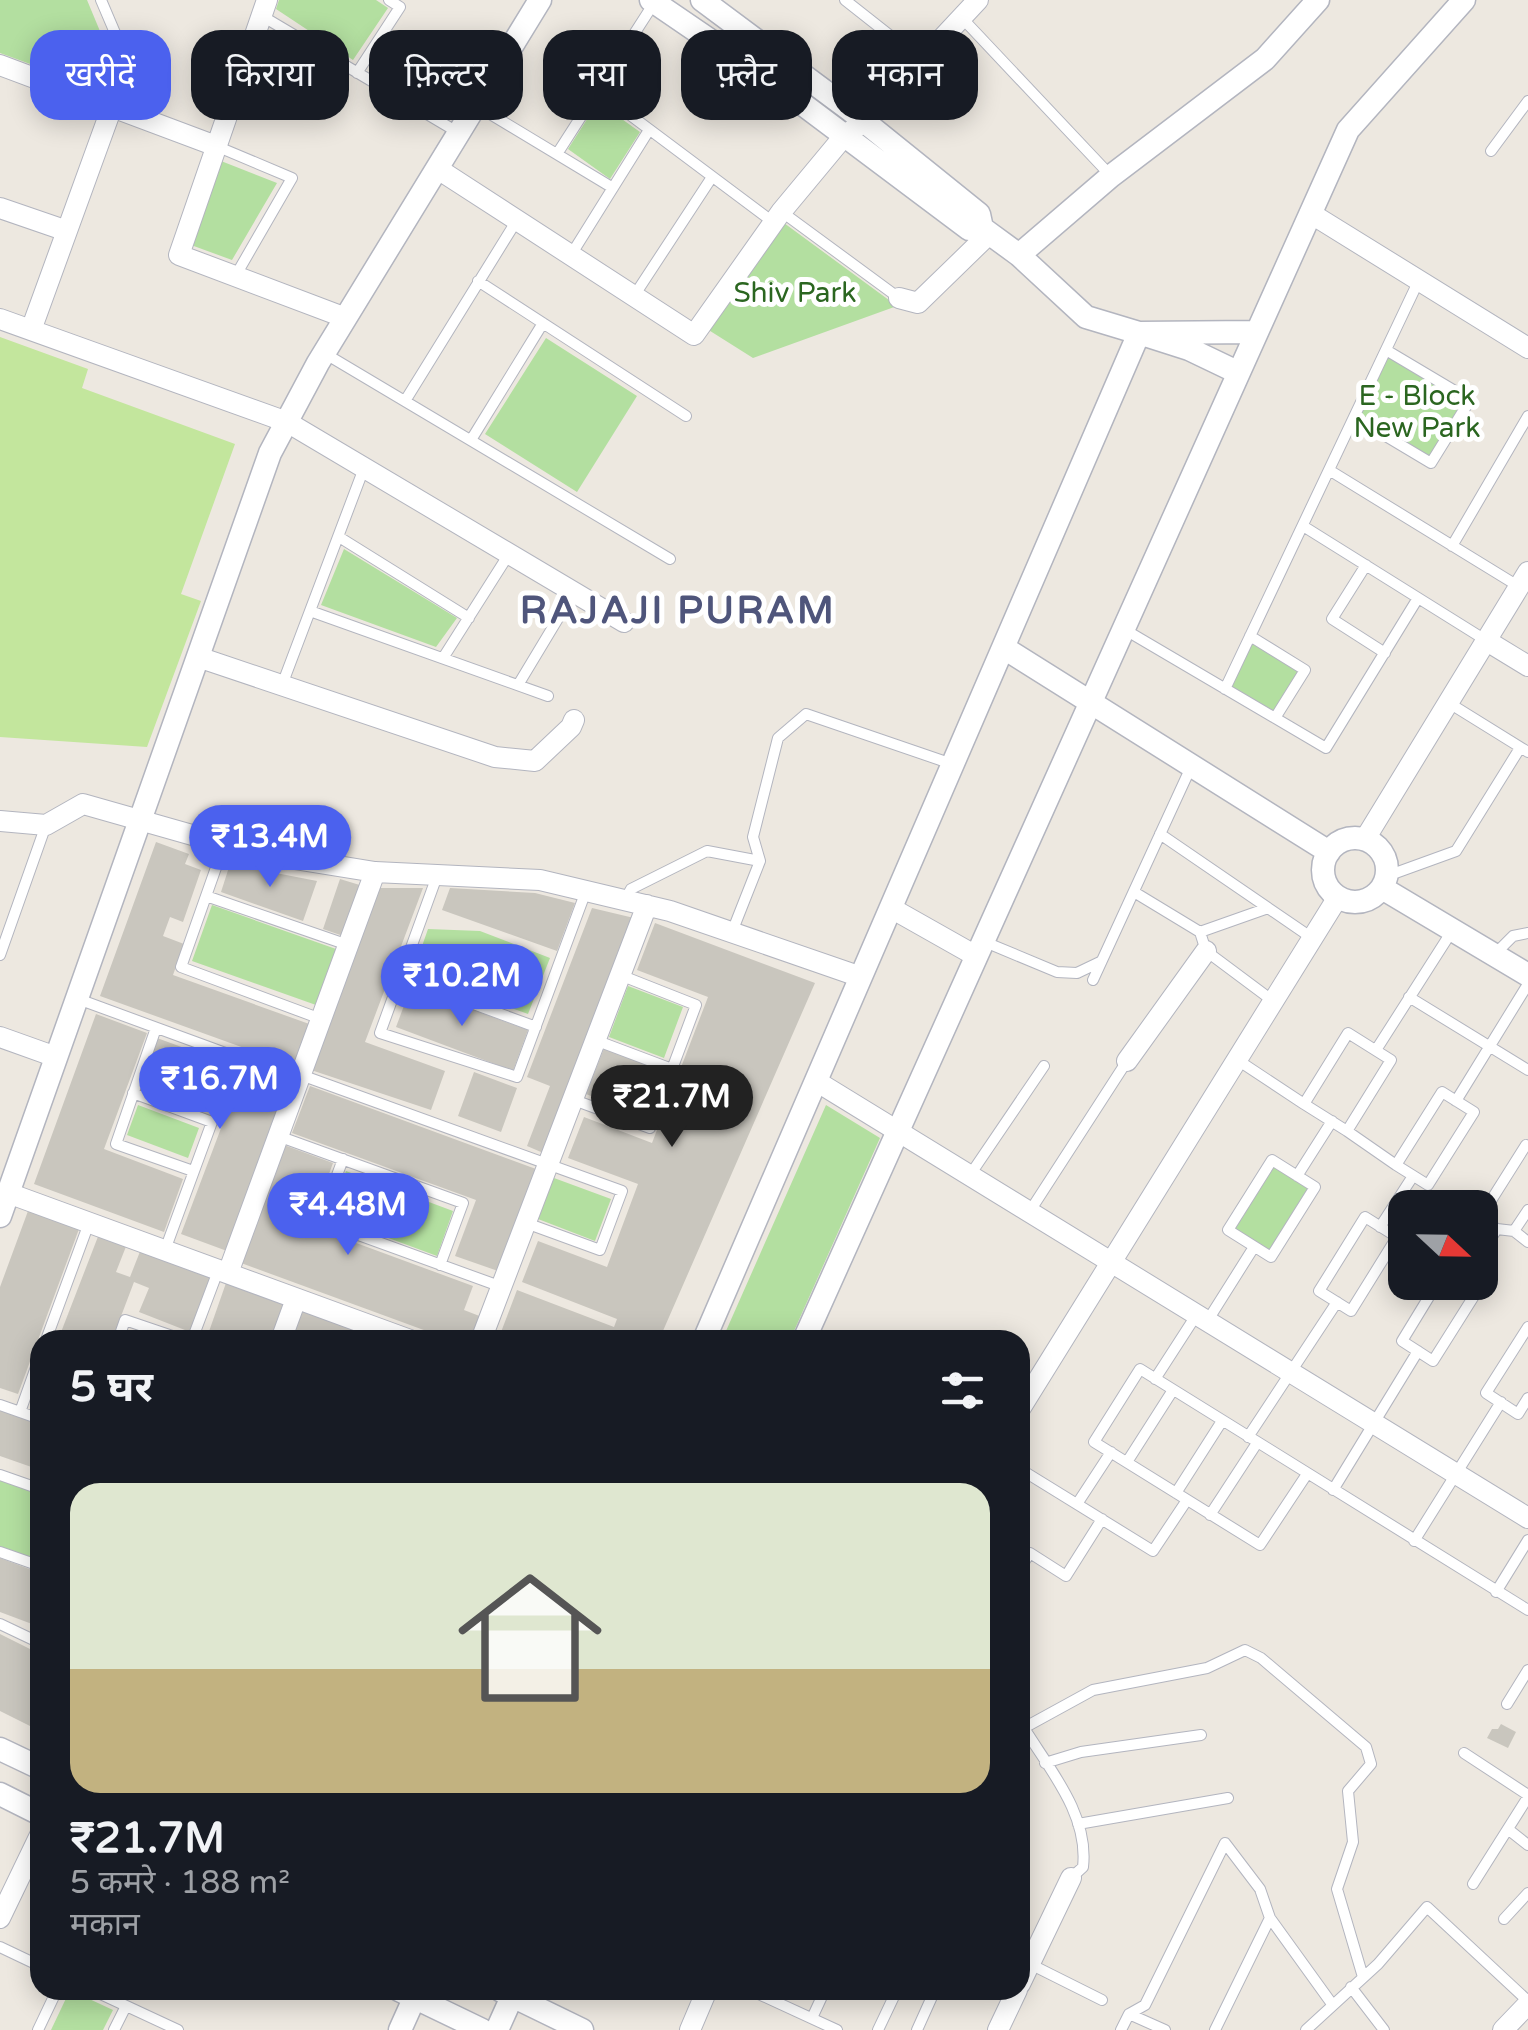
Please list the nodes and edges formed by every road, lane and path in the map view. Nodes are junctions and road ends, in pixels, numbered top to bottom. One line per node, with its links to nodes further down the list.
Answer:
1 (102, 0): 12 (lane)
2 (389, 0): 18 (lane)
3 (540, 0): 13 (street)
4 (978, 0): 11 (street)
5 (1318, 0): 35 (street)
6 (1464, 0): 39 (street)
7 (652, 1): 14 (lane); 28 (street)
8 (706, 1): 28 (street)
9 (851, 2): 15 (lane)
10 (264, 8): 18 (lane); 31 (street)
11 (961, 18): 16 (street); 35 (lane)
12 (114, 30)
13 (522, 30)
14 (634, 30)
15 (885, 30)
16 (950, 30)
17 (0, 65): 19 (street)
18 (357, 73): 30 (lane)
19 (30, 76)
20 (1528, 102): 32 (lane)
21 (107, 120): 42 (street)
22 (147, 120): 31 (street)
23 (468, 120): 30 (street)
24 (500, 120): 33 (lane)
25 (579, 120): 33 (lane)
26 (636, 120): 29 (lane)
27 (863, 120): 28 (street)
28 (855, 128): 40 (street); 43 (street)
29 (649, 130): 36 (lane); 37 (lane)
30 (460, 134): 34 (street)
31 (216, 146): 46 (street); 46 (lane)
32 (1490, 152)
33 (557, 154): 37 (lane)
34 (438, 169): 41 (street); 51 (street)
35 (1111, 176): 45 (street)
36 (712, 177): 40 (lane); 49 (lane)
37 (613, 188): 44 (lane)
38 (0, 208): 42 (street)
39 (1310, 213): 47 (street); 55 (street)
40 (777, 217): 49 (street); 50 (lane)
41 (517, 220): 44 (street); 48 (lane)
42 (67, 231): 54 (street)
43 (986, 231): 45 (street); 50 (street)
44 (570, 254): 49 (street)
45 (1019, 256): 56 (street)
46 (235, 276): 51 (street)
47 (1419, 280): 57 (street); 58 (lane)
48 (478, 281): 53 (lane); 61 (lane)
49 (634, 296)
50 (899, 298)
51 (346, 318): 59 (street)
52 (0, 319): 54 (street)
53 (543, 323): 62 (lane); 66 (lane)
54 (31, 330): 65 (street)
55 (1255, 332): 56 (street); 60 (street)
56 (1139, 333): 60 (street); 84 (street)
57 (1528, 348)
58 (1386, 350): 63 (lane); 63 (lane)
59 (324, 353): 61 (lane); 65 (street)
60 (1237, 372): 81 (street)
61 (406, 401): 66 (lane)
62 (686, 416)
63 (1354, 416): 68 (lane)
64 (1528, 416): 71 (lane)
65 (287, 422): 67 (street); 86 (street)
66 (470, 440): 73 (lane)
67 (364, 468): 70 (lane); 72 (street)
68 (1329, 470): 69 (lane); 71 (lane)
69 (1302, 526): 74 (lane); 82 (lane)
70 (338, 536): 78 (lane); 79 (lane)
71 (1452, 546): 75 (lane)
72 (510, 554): 76 (street); 79 (lane)
73 (670, 559)
74 (1366, 566): 77 (lane); 85 (lane)
75 (1525, 578): 83 (street)
76 (574, 592): 80 (street); 89 (lane)
77 (1418, 598): 83 (lane); 85 (lane)
78 (310, 611): 87 (lane); 90 (lane)
79 (468, 618): 87 (lane)
80 (624, 622)
81 (1122, 628): 91 (lane); 93 (street)
82 (1250, 636): 91 (lane); 95 (lane)
83 (1487, 641): 88 (street); 94 (street)
84 (1004, 648): 93 (street); 98 (street)
85 (1384, 652): 95 (lane)
86 (198, 657): 90 (street); 101 (street)
87 (443, 658): 89 (lane)
88 (1528, 666)
89 (518, 685): 92 (lane)
90 (282, 686): 96 (street)
91 (1226, 689): 95 (lane)
92 (548, 696)
93 (1089, 702): 99 (street); 125 (street)
94 (1449, 703): 97 (lane); 104 (street)
95 (1275, 718)
96 (574, 720)
97 (1524, 750): 110 (lane)
98 (953, 765): 107 (lane); 117 (street)
99 (1191, 766): 103 (lane); 106 (street)
100 (0, 822): 102 (street)
101 (139, 822): 102 (street); 105 (street); 136 (street)
102 (46, 825): 126 (lane)
103 (1160, 834): 112 (lane); 118 (lane)
104 (1365, 839): 106 (street); 110 (street)
105 (224, 845): 108 (street); 113 (lane)
106 (1329, 852): 114 (street)
107 (760, 862): 115 (lane); 120 (lane)
108 (375, 872): 109 (street); 124 (street)
109 (438, 876): 111 (street); 131 (lane)
110 (1384, 882): 114 (street); 119 (street)
111 (586, 891): 115 (street); 139 (lane)
112 (1134, 892): 123 (lane); 128 (lane)
113 (206, 896): 124 (lane); 138 (lane)
114 (1338, 897): 122 (street)
115 (625, 900): 116 (street)
116 (646, 906): 120 (street); 129 (street)
117 (891, 908): 125 (street); 132 (street)
118 (1268, 908): 122 (lane); 123 (lane)
119 (1452, 930): 127 (street); 135 (lane)
120 (732, 932): 132 (street)
121 (1528, 933): 127 (lane)
122 (1312, 938): 137 (street)
123 (1203, 942): 137 (lane); 147 (street)
124 (348, 945): 138 (street)
125 (979, 949): 128 (lane); 159 (street)
126 (0, 955)
127 (1494, 955): 130 (street)
128 (1101, 962): 133 (lane)
129 (620, 975): 142 (street); 149 (lane)
130 (1528, 976)
131 (400, 977): 139 (lane); 139 (lane)
132 (862, 977): 152 (street)
133 (1093, 980)
134 (1528, 984): 143 (lane)
135 (1410, 997): 143 (lane); 144 (lane)
136 (77, 999): 140 (lane); 145 (street)
137 (1272, 1002): 146 (street)
138 (321, 1018): 151 (street)
139 (536, 1027)
140 (156, 1028): 151 (lane); 153 (lane)
141 (0, 1037): 145 (street)
142 (596, 1040): 149 (lane); 154 (street)
143 (1490, 1046): 150 (lane); 155 (lane)
144 (1376, 1050): 156 (lane); 158 (lane)
145 (56, 1057): 170 (street)
146 (1236, 1059): 156 (lane); 182 (street)
147 (1127, 1062): 172 (lane)
148 (1044, 1066): 166 (lane)
149 (672, 1069): 154 (lane)
150 (1528, 1070)
151 (300, 1077): 160 (street); 163 (lane)
152 (816, 1081): 159 (street); 199 (street)
153 (133, 1093): 165 (lane); 165 (lane)
154 (573, 1099): 163 (street)
155 (1456, 1101): 164 (lane); 168 (lane)
156 (1304, 1104): 157 (lane)
157 (1332, 1121): 158 (lane); 167 (lane)
158 (1347, 1130): 164 (lane)
159 (898, 1131): 166 (street); 200 (street)
160 (278, 1136): 162 (lane); 184 (street)
161 (1528, 1146): 169 (lane)
162 (343, 1159): 183 (lane); 183 (lane)
163 (548, 1164): 175 (street); 175 (lane)
164 (1396, 1165): 168 (lane)
165 (194, 1171): 181 (lane)
166 (970, 1175): 172 (street)
167 (1296, 1176): 180 (lane); 180 (lane)
168 (1413, 1176): 176 (lane)
169 (1498, 1190)
170 (8, 1194): 173 (street); 174 (street)
171 (1528, 1210): 178 (lane)
172 (1030, 1211): 182 (street)
173 (0, 1216)
174 (88, 1223): 181 (street); 192 (lane)
175 (526, 1223): 185 (street)
176 (1380, 1227): 189 (lane); 189 (lane)
177 (1498, 1229): 178 (lane)
178 (1514, 1231): 179 (lane)
179 (1528, 1242)
180 (1254, 1246): 190 (lane)
181 (165, 1250): 184 (street)
182 (1112, 1261): 190 (street); 206 (street)
183 (440, 1265): 185 (lane)
184 (223, 1272): 186 (street); 195 (lane)
185 (502, 1287): 198 (street)
186 (296, 1298): 196 (street); 197 (street)
187 (1427, 1300): 201 (lane)
188 (1471, 1300): 201 (lane)
189 (1337, 1302): 202 (lane)
190 (1203, 1316): 202 (street); 203 (lane)
191 (1528, 1327): 208 (lane)
192 (50, 1330)
193 (122, 1330): 194 (lane)
194 (154, 1330)
195 (197, 1330)
196 (285, 1330)
197 (357, 1330)
198 (486, 1330)
199 (708, 1330)
200 (808, 1330)
201 (1418, 1351): 213 (lane)
202 (1292, 1370): 213 (street); 214 (lane)
203 (1155, 1379): 205 (lane); 215 (lane)
204 (30, 1384): 210 (lane)
205 (1173, 1390): 212 (lane); 216 (lane)
206 (1030, 1393)
207 (1528, 1398): 208 (lane)
208 (1501, 1402): 217 (lane)
209 (0, 1405): 210 (lane)
210 (20, 1412): 211 (lane)
211 (30, 1416)
212 (1222, 1421): 214 (lane); 223 (lane)
213 (1376, 1422): 217 (street); 222 (lane)
214 (1252, 1440): 219 (lane); 226 (lane)
215 (1111, 1452): 216 (lane); 225 (lane)
216 (1127, 1462): 223 (lane)
217 (1456, 1472): 227 (street); 230 (lane)
218 (1030, 1474): 225 (lane)
219 (1308, 1474): 222 (lane); 226 (lane)
220 (0, 1475): 221 (lane)
221 (30, 1486)
222 (1333, 1490): 230 (lane)
223 (1176, 1493): 224 (lane)
224 (1187, 1500): 226 (lane); 228 (lane)
225 (1077, 1504): 228 (lane)
226 (1210, 1515)
227 (1528, 1518)
228 (1102, 1519): 232 (lane)
229 (1528, 1540): 234 (lane)
230 (1414, 1541): 234 (lane)
231 (0, 1552): 233 (lane)
232 (1030, 1553)
233 (30, 1562)
234 (1496, 1592): 235 (lane)
235 (1528, 1610)
236 (0, 1624): 237 (lane)
237 (30, 1638)
238 (1528, 1670): 239 (lane)
239 (1507, 1704)
240 (1030, 1725): 265 (lane)
241 (1201, 1735): 246 (lane)
242 (1030, 1741): 246 (lane)
243 (0, 1749): 245 (street)
244 (1464, 1753): 248 (lane)
245 (30, 1763)
246 (1045, 1763): 251 (lane)
247 (0, 1794): 250 (street)
248 (1528, 1796): 252 (lane)
249 (1228, 1798): 251 (lane)
250 (30, 1809)
251 (1078, 1824): 255 (lane)
252 (1509, 1830): 253 (lane); 256 (lane)
253 (1528, 1845)
254 (30, 1856): 258 (street)
255 (1070, 1878): 262 (street)
256 (1473, 1884)
257 (1528, 1892): 260 (lane)
258 (0, 1918)
259 (1270, 1918): 281 (lane); 283 (lane); 299 (lane)
260 (1504, 1919)
261 (0, 1947): 263 (lane)
262 (1030, 1952)
263 (30, 1961)
264 (1030, 1964): 279 (lane)
265 (1363, 1978): 266 (lane); 280 (lane)
266 (1352, 1987): 281 (lane); 301 (lane)
267 (53, 2000): 285 (lane)
268 (113, 2000): 282 (lane)
269 (408, 2000): 288 (street)
270 (425, 2000): 289 (street)
271 (506, 2000): 290 (street)
272 (524, 2000): 291 (street)
273 (703, 2000): 292 (street)
274 (773, 2000): 284 (lane)
275 (820, 2000): 284 (lane)
276 (892, 2000): 294 (lane)
277 (930, 2000): 295 (lane)
278 (1012, 2000): 296 (street)
279 (1102, 2000)
280 (1528, 2002): 302 (street)
281 (1332, 2004): 300 (lane)
282 (126, 2006): 286 (lane); 287 (lane)
283 (1129, 2014): 297 (lane); 298 (lane)
284 (812, 2018): 293 (lane)
285 (38, 2030)
286 (114, 2030)
287 (178, 2030)
288 (400, 2030)
289 (482, 2030)
290 (497, 2030)
291 (582, 2030)
292 (690, 2030)
293 (837, 2030)
294 (878, 2030)
295 (917, 2030)
296 (998, 2030)
297 (1121, 2030)
298 (1165, 2030)
299 (1215, 2030)
300 (1306, 2030)
301 (1384, 2030)
302 (1503, 2030)

